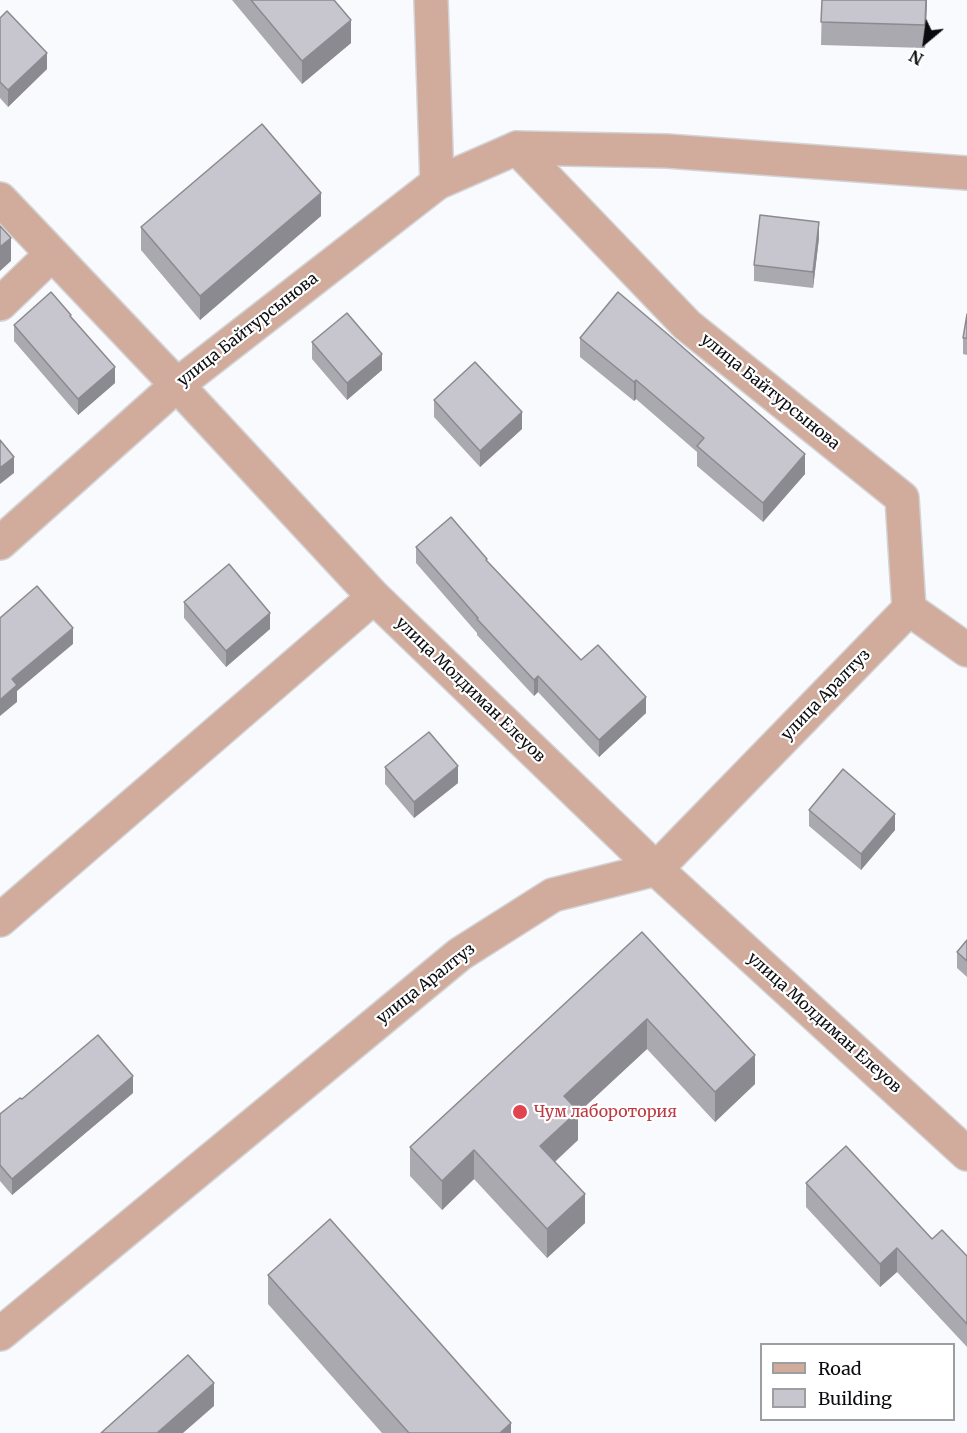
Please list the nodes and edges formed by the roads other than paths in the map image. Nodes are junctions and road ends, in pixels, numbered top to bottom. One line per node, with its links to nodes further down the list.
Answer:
1 (430, 0): 4 (street)
2 (517, 148): 3 (street, улица Байтурсынова); 4 (street, улица Байтурсынова); 11 (street, улица Байтурсынова)
3 (967, 173)
4 (437, 183): 8 (street, улица Байтурсынова)
5 (0, 199): 6 (street, улица Молдиман Елеуов)
6 (52, 254): 7 (street); 8 (street, улица Молдиман Елеуов)
7 (0, 304)
8 (177, 385): 9 (street, улица Байтурсынова); 10 (street, улица Молдиман Елеуов)
9 (0, 543)
10 (374, 597): 13 (street, улица Молдиман Елеуов); 14 (street)
11 (909, 609): 12 (street); 13 (street, улица Аралтуз)
12 (967, 650)
13 (656, 869): 15 (street, улица Молдиман Елеуов); 16 (street, улица Аралтуз)
14 (0, 920)
15 (967, 1154)
16 (0, 1334)

